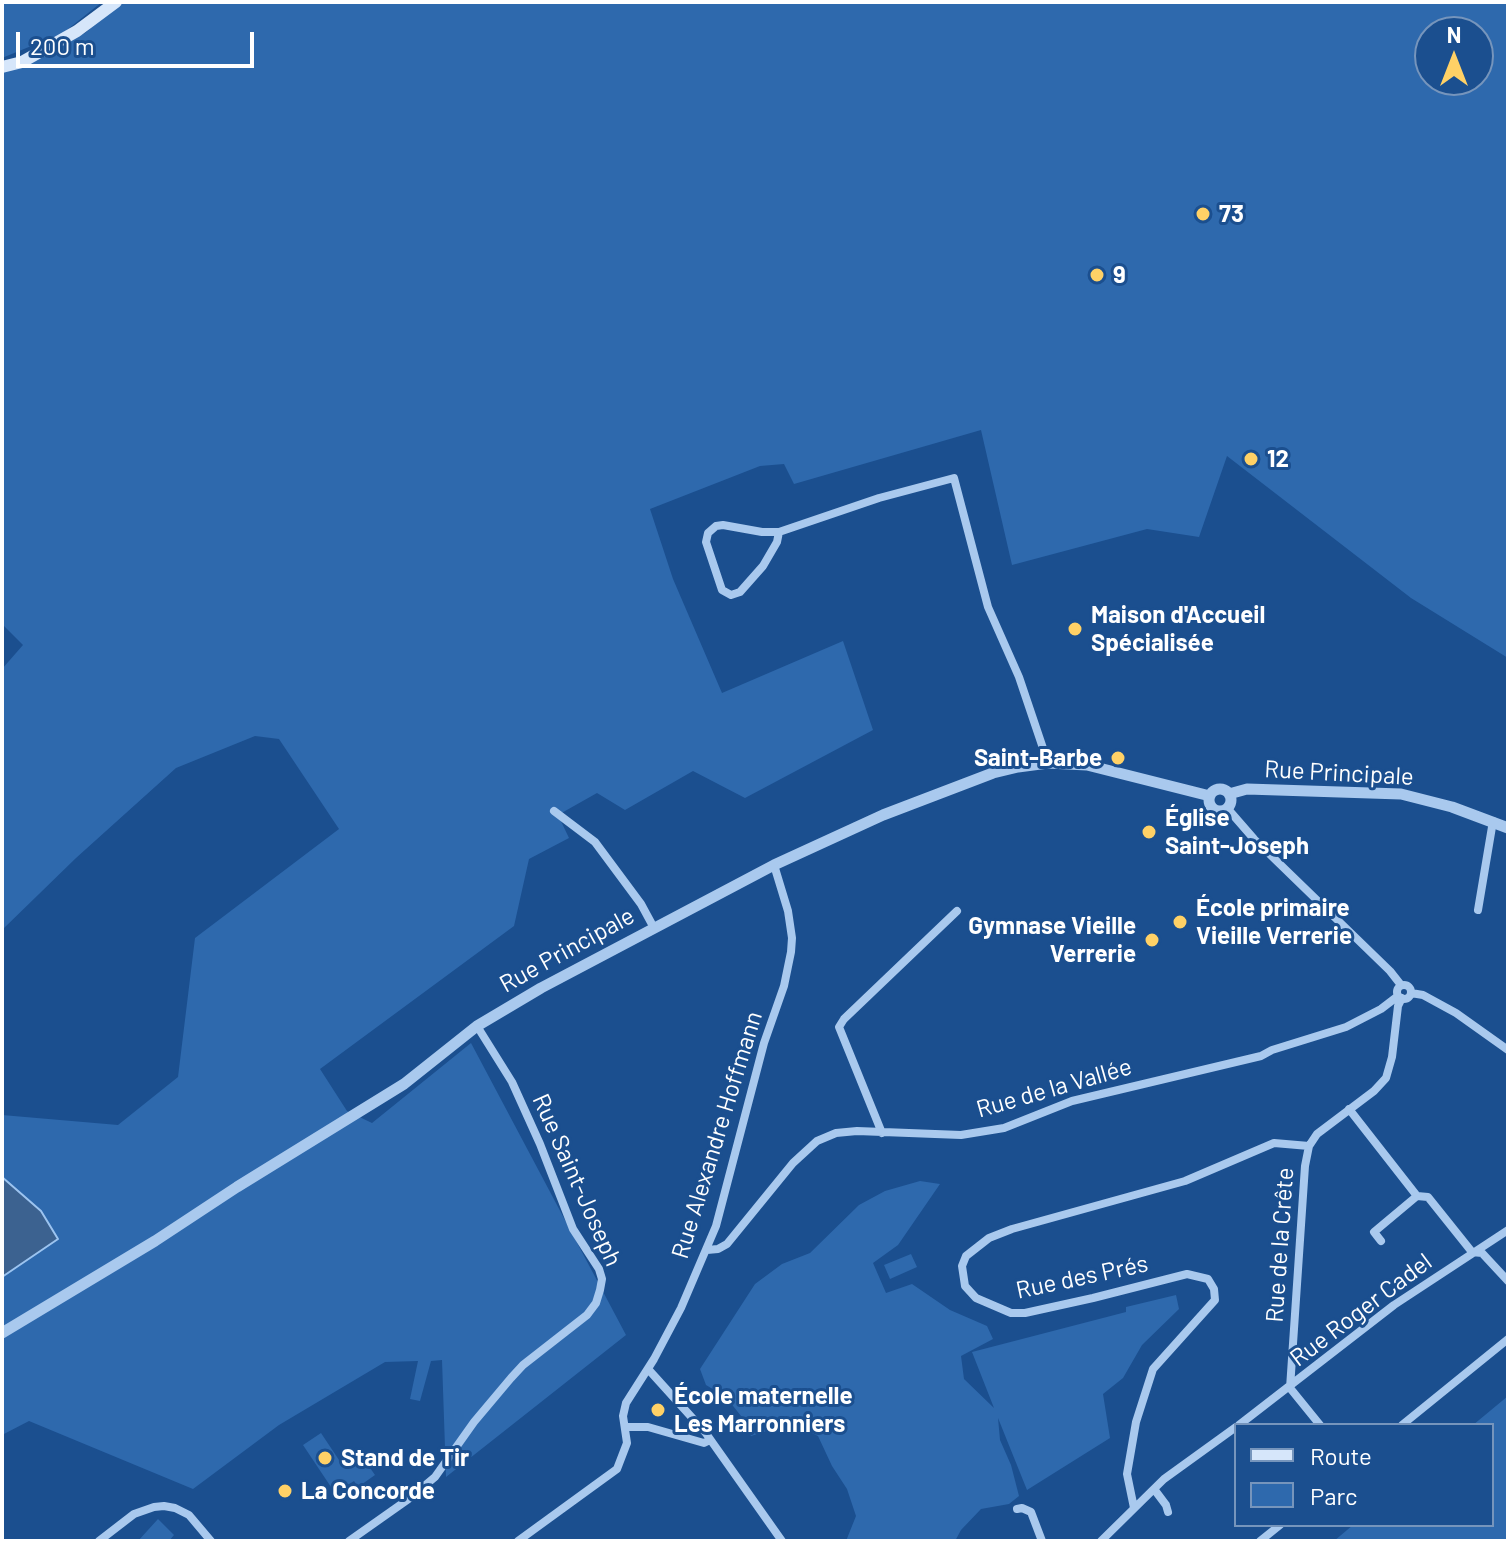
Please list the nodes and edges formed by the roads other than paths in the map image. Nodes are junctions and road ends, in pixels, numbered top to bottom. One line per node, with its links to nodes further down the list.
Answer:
1 (116, 2): 2 (main road)
2 (2, 67)
3 (779, 532): 3 (street); 4 (street)
4 (1048, 763): 6 (street, Rue Principale); 11 (street, Rue Principale)
5 (1229, 794): 6 (street); 7 (street); 9 (street, Rue Principale)
6 (1210, 796): 7 (street)
7 (1227, 808): 15 (street)
8 (554, 811): 14 (street)
9 (1493, 821): 10 (street, Rue Principale); 12 (street)
10 (1508, 828)
11 (774, 865): 14 (street, Rue Principale); 24 (street, Rue Alexandre Hoffmann)
12 (1478, 910)
13 (957, 911): 19 (street)
14 (654, 928): 16 (street, Rue Principale)
15 (1404, 996): 17 (street); 18 (street, Rue de la Crête); 19 (street, Rue de la Vallée)
16 (477, 1026): 27 (street, Rue Principale); 44 (street, Rue Saint-Joseph)
17 (1508, 1050)
18 (1349, 1109): 20 (street, Rue de la Crête); 21 (street)
19 (882, 1133): 24 (street, Rue de la Vallée)
20 (1309, 1146): 30 (street, Rue de la Crête); 38 (street, Rue des Prés)
21 (1417, 1196): 23 (street); 25 (street)
22 (1508, 1230): 25 (street, Rue Roger Cadel)
23 (1381, 1241)
24 (707, 1250): 29 (street, Rue Alexandre Hoffmann)
25 (1472, 1252): 26 (street); 30 (street, Rue Roger Cadel)
26 (1508, 1281)
27 (2, 1333)
28 (1508, 1339): 33 (street)
29 (648, 1369): 34 (street, Rue Alexandre Hoffmann); 36 (street)
30 (1290, 1388): 31 (street, Rue Roger Cadel); 32 (street)
31 (1242, 1423)
32 (1318, 1423)
33 (1404, 1423)
34 (625, 1427): 36 (street); 45 (street, Rue Alexandre Hoffmann)
35 (1234, 1429): 37 (street, Rue Roger Cadel)
36 (710, 1440): 46 (street)
37 (1154, 1489): 38 (street, Rue Roger Cadel); 40 (street)
38 (1134, 1508): 48 (street, Rue Roger Cadel)
39 (1017, 1509): 47 (street)
40 (1168, 1512)
41 (1278, 1527): 49 (street)
42 (99, 1541): 43 (street)
43 (211, 1541)
44 (349, 1541)
45 (518, 1541)
46 (782, 1541)
47 (1042, 1541)
48 (1101, 1541)
49 (1260, 1541)

